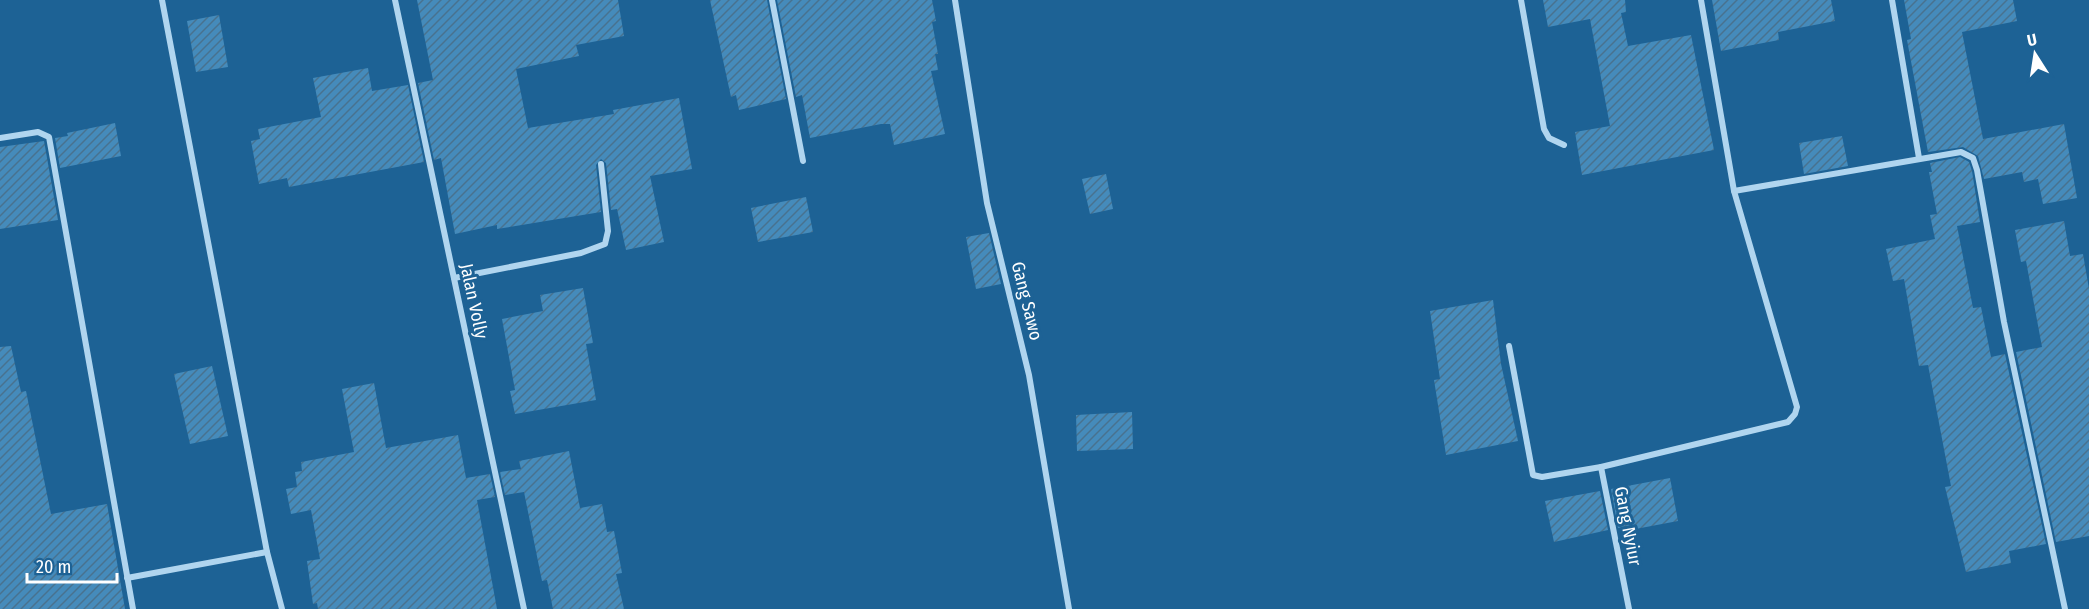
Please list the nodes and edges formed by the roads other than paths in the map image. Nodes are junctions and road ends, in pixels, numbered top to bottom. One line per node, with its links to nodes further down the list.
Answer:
1 (162, 0): 17 (street)
2 (395, 0): 14 (street, Jalan Volly)
3 (772, 0): 11 (street)
4 (955, 0): 22 (street, Gang Sawo)
5 (1521, 0): 9 (street)
6 (1701, 0): 13 (street)
7 (1892, 0): 10 (street)
8 (0, 138): 18 (street)
9 (1564, 145)
10 (1919, 158): 13 (street); 24 (street)
11 (803, 161)
12 (601, 164): 14 (street)
13 (1734, 191): 16 (street)
14 (454, 278): 21 (street, Jalan Volly)
15 (1509, 346): 16 (street, Gang Nyiur)
16 (1601, 467): 23 (street, Gang Nyiur)
17 (267, 552): 18 (street); 20 (street)
18 (127, 578): 19 (street)
19 (133, 609)
20 (282, 609)
21 (524, 609)
22 (1069, 609)
23 (1629, 609)
24 (2065, 609)

